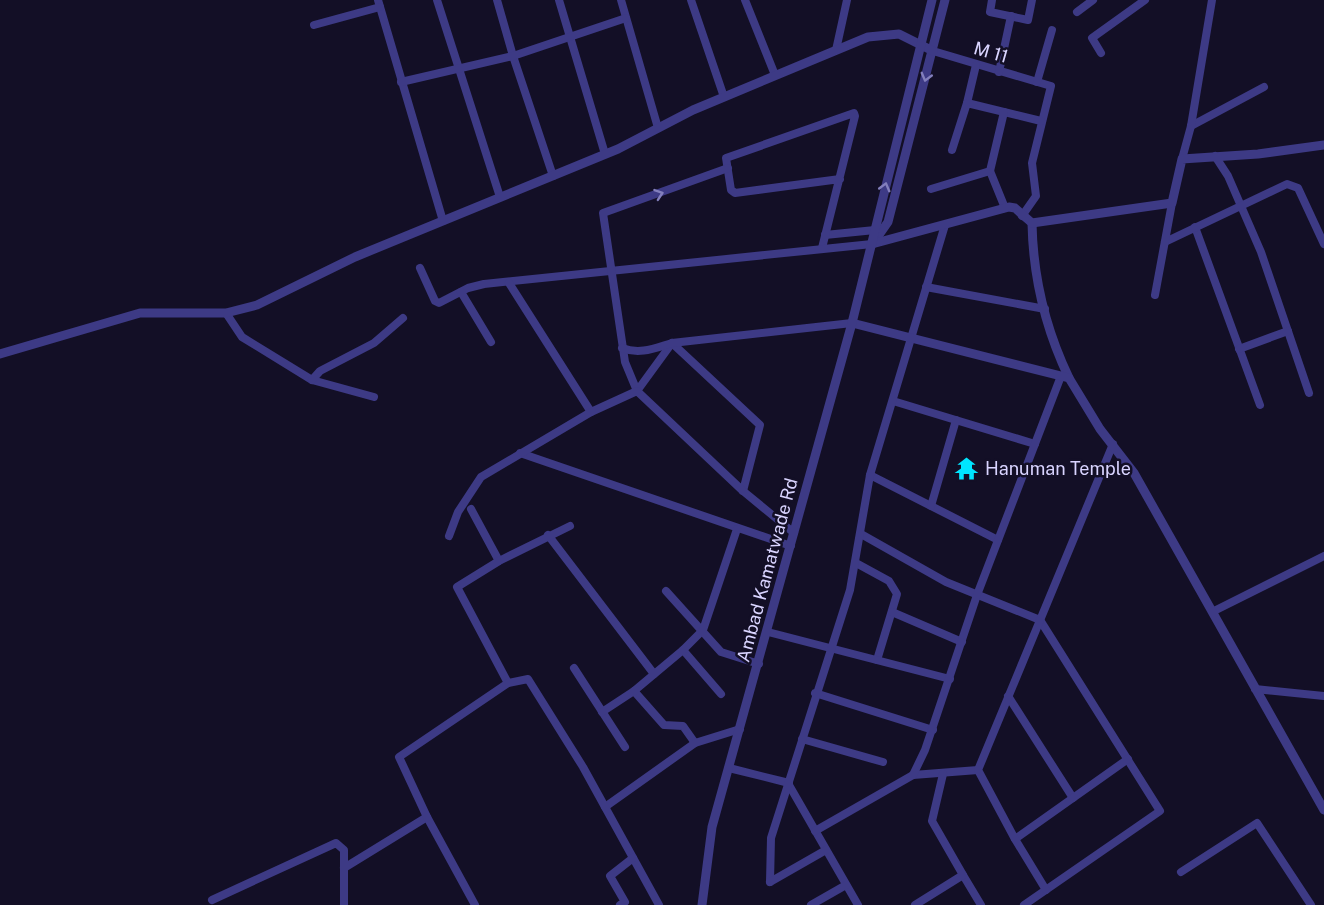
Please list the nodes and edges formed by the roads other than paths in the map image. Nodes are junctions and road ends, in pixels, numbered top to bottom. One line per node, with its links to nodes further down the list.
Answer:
1 (437, 0): 28 (street)
2 (497, 0): 26 (street)
3 (559, 0): 21 (street)
4 (621, 0): 18 (street)
5 (691, 0): 34 (street)
6 (745, 0): 30 (street)
7 (847, 0): 23 (street)
8 (932, 0): 22 (street, Ambad Kamatwade Rd)
9 (945, 0): 24 (street, Ambad Kamatwade Rd)
10 (993, 0): 17 (street)
11 (1032, 0): 17 (street)
12 (1093, 0): 16 (street)
13 (1212, 0): 38 (street)
14 (1141, 1): 25 (street)
15 (379, 4): 19 (street); 31 (street)
16 (1077, 12)
17 (1011, 16): 29 (street)
18 (626, 18): 21 (street); 39 (street)
19 (314, 25)
20 (1052, 30): 32 (street)
21 (570, 36): 26 (street); 42 (street)
22 (922, 48): 23 (street, M 11); 24 (street, M 11); 59 (street, Ambad Kamatwade Rd, one-way to 22)
23 (836, 50): 30 (street, M 11)
24 (933, 51): 27 (street, M 11); 62 (street, Ambad Kamatwade Rd, one-way to 62)
25 (1101, 53)
26 (513, 56): 28 (street); 47 (street)
27 (976, 65): 29 (street, M 11); 35 (street)
28 (457, 68): 31 (street); 50 (street)
29 (999, 72): 32 (street, M 11)
30 (775, 75): 34 (street, M 11)
31 (401, 82): 55 (street)
32 (1037, 82): 37 (street, M 11)
33 (1264, 87): 38 (street)
34 (724, 97): 39 (street, M 11)
35 (967, 103): 36 (street); 41 (street)
36 (1004, 112): 37 (street); 46 (street)
37 (1041, 122): 54 (street)
38 (1191, 126): 44 (street)
39 (658, 128): 42 (street, M 11)
40 (1324, 145): 43 (street)
41 (952, 150)
42 (605, 154): 47 (street, M 11)
43 (1215, 156): 44 (street); 52 (street)
44 (1182, 159): 51 (street)
45 (728, 168): 66 (street, one-way to 45)
46 (990, 171): 49 (street); 53 (street)
47 (553, 176): 50 (street, M 11)
48 (840, 179): 48 (street); 60 (street)
49 (931, 189)
50 (500, 198): 55 (street, M 11)
51 (1172, 203): 56 (street); 61 (street)
52 (1240, 205): 58 (street); 63 (street); 75 (street)
53 (1005, 208): 54 (street); 57 (street)
54 (1022, 216): 56 (street)
55 (443, 221): 72 (street, M 11)
56 (1032, 223): 71 (street)
57 (945, 225): 62 (street); 68 (street)
58 (1195, 227): 61 (street); 80 (street)
59 (874, 230): 60 (street); 62 (street, Ambad Kamatwade Rd)
60 (825, 235): 64 (street)
61 (1164, 242): 70 (street)
62 (872, 244): 64 (street); 74 (street, Ambad Kamatwade Rd)
63 (1324, 244)
64 (822, 248): 66 (street)
65 (420, 268): 69 (street)
66 (610, 269): 67 (street); 79 (street)
67 (509, 283): 69 (street); 89 (street)
68 (926, 286): 71 (street); 76 (street)
69 (461, 292): 77 (street)
70 (1155, 295)
71 (1045, 309): 82 (street)
72 (226, 313): 81 (street, M 11); 83 (street)
73 (403, 318): 83 (street)
74 (852, 323): 76 (street); 78 (street); 100 (street, Ambad Kamatwade Rd)
75 (1288, 331): 80 (street); 85 (street)
76 (911, 338): 82 (street); 87 (street)
77 (491, 342)
78 (672, 343): 79 (street); 84 (street); 95 (street)
79 (622, 348): 84 (street)
80 (1239, 349): 88 (street)
81 (0, 354)
82 (1065, 377): 91 (street); 92 (street)
83 (312, 380): 86 (street)
84 (637, 391): 89 (street); 95 (street)
85 (1309, 393)
86 (374, 397)
87 (893, 401): 90 (street); 94 (street)
88 (1260, 405)
89 (591, 411): 93 (street)
90 (956, 420): 91 (street); 96 (street)
91 (1035, 444): 104 (street)
92 (1113, 444): 111 (street); 113 (street)
93 (519, 453): 99 (street); 102 (street)
94 (870, 475): 96 (street); 101 (street)
95 (743, 491): 100 (street)
96 (931, 506): 104 (street)
97 (471, 509): 107 (street)
98 (570, 526): 103 (street)
99 (737, 528): 105 (street); 114 (street)
100 (794, 533): 105 (street, Ambad Kamatwade Rd)
101 (861, 534): 108 (street); 110 (street)
102 (449, 536)
103 (548, 536): 107 (street); 122 (street)
104 (998, 540): 110 (street)
105 (790, 546): 115 (street, Ambad Kamatwade Rd)
106 (1324, 556): 111 (street)
107 (499, 561): 124 (street)
108 (856, 562): 112 (street); 117 (street)
109 (666, 591): 114 (street)
110 (977, 595): 113 (street); 116 (street)
111 (1214, 611): 125 (street)
112 (892, 612): 116 (street); 119 (street)
113 (1040, 620): 129 (street); 137 (street)
114 (703, 630): 118 (street); 120 (street)
115 (768, 632): 117 (street); 120 (street, Ambad Kamatwade Rd)
116 (962, 642): 123 (street)
117 (832, 649): 119 (street); 127 (street)
118 (683, 650): 122 (street); 128 (street)
119 (877, 660): 123 (street)
120 (759, 663): 132 (street, Ambad Kamatwade Rd)
121 (574, 668): 131 (street)
122 (654, 674): 126 (street)
123 (950, 679): 133 (street)
124 (508, 683): 145 (street); 147 (street)
125 (1255, 689): 130 (street); 146 (street)
126 (634, 691): 131 (street); 135 (street)
127 (815, 693): 133 (street); 134 (street)
128 (721, 694)
129 (1008, 696): 140 (street); 144 (street)
130 (1324, 696)
131 (602, 712): 136 (street)
132 (740, 729): 135 (street); 139 (street, Ambad Kamatwade Rd)
133 (933, 730): 142 (street)
134 (802, 739): 138 (street); 143 (street)
135 (695, 743): 145 (street)
136 (625, 747)
137 (1128, 759): 144 (street); 156 (street)
138 (883, 762)
139 (729, 768): 143 (street); 163 (street, Ambad Kamatwade Rd)
140 (978, 770): 141 (street); 149 (street)
141 (943, 774): 142 (street); 154 (street)
142 (913, 775): 148 (street)
143 (789, 784): 148 (street); 150 (street)
144 (1073, 798): 149 (street)
145 (605, 807): 151 (street)
146 (1324, 810)
147 (427, 817): 152 (street); 160 (street)
148 (815, 831): 150 (street)
149 (1015, 839): 156 (street)
150 (826, 850): 155 (street)
151 (633, 858): 161 (street); 162 (street)
152 (344, 868): 157 (street); 159 (street)
153 (1181, 872): 168 (street)
154 (963, 876): 158 (street); 166 (street)
155 (846, 885): 164 (street); 165 (street)
156 (1046, 890): 167 (street)
157 (212, 900)
158 (918, 904)
159 (344, 905)
160 (475, 905)
161 (620, 905)
162 (659, 905)
163 (702, 905)
164 (811, 905)
165 (858, 905)
166 (981, 905)
167 (1024, 905)
168 (1311, 905)

